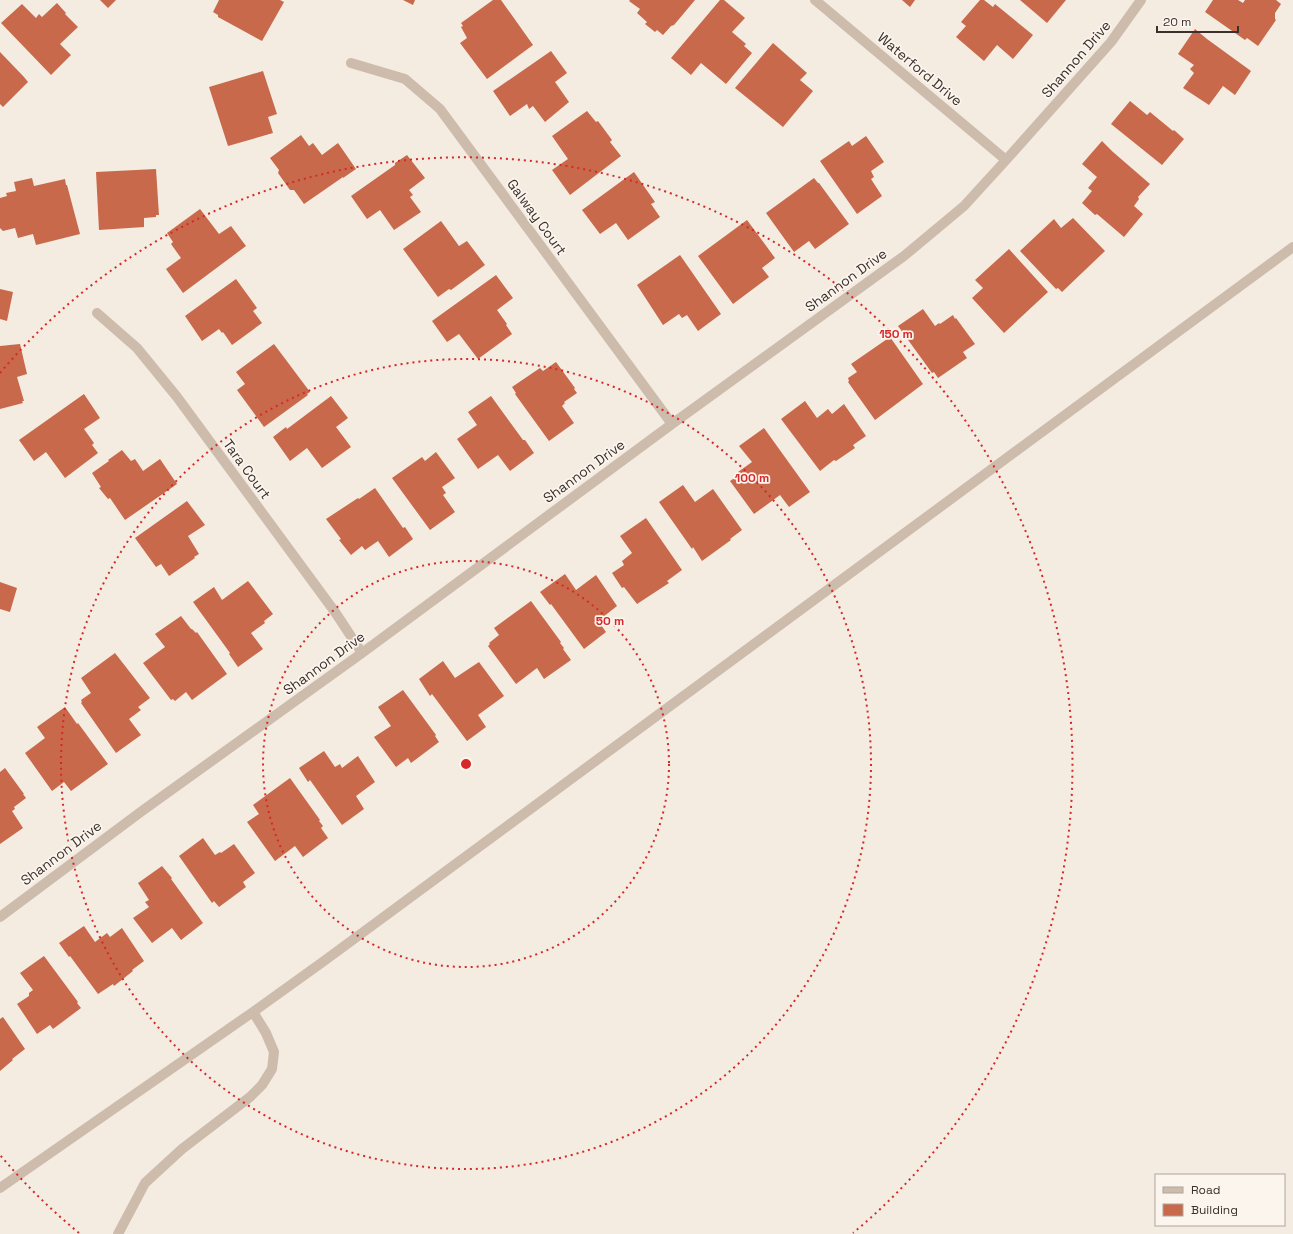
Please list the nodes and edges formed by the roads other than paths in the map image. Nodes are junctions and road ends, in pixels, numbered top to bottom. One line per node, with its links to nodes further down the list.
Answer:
1 (815, 0): 4 (street, Waterford Drive)
2 (1141, 0): 4 (street, Shannon Drive)
3 (351, 63): 7 (street, Galway Court)
4 (1006, 160): 7 (street, Shannon Drive)
5 (1293, 246): 10 (street)
6 (97, 313): 8 (street, Tara Court)
7 (672, 424): 8 (street, Shannon Drive)
8 (362, 653): 9 (street, Shannon Drive)
9 (0, 917)
10 (253, 1012): 11 (street); 12 (street)
11 (0, 1188)
12 (118, 1234)

